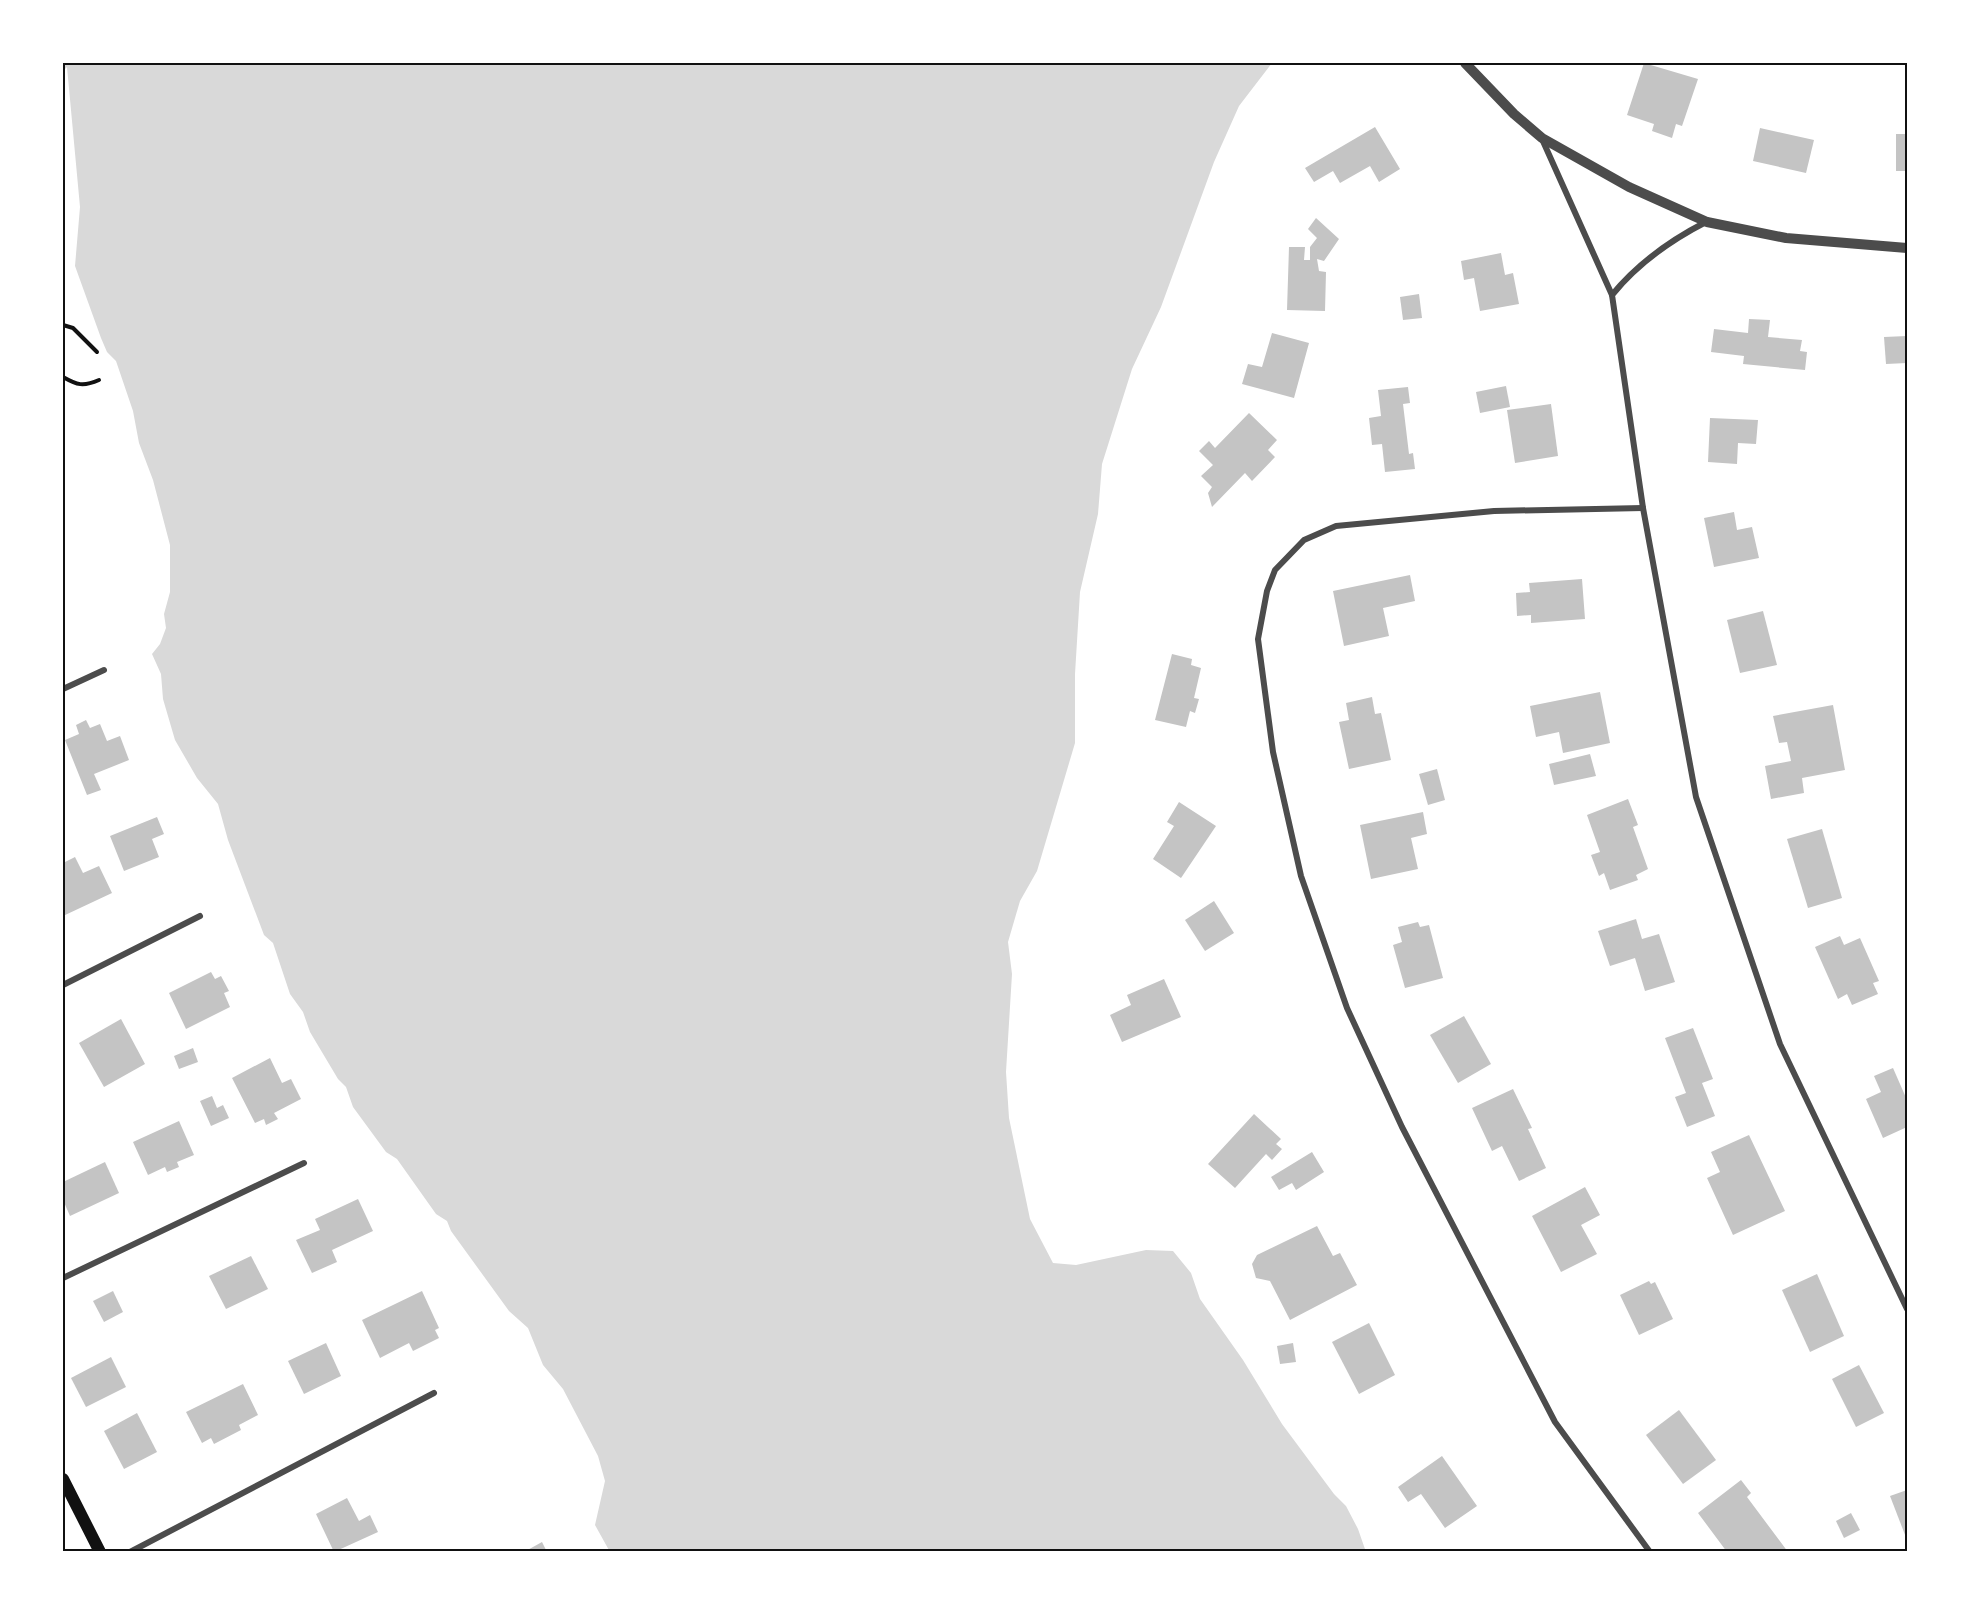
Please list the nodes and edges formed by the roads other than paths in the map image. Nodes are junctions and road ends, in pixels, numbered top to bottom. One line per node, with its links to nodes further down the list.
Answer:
1 (1465, 63): 2 (street)
2 (1542, 138): 3 (street); 5 (street)
3 (1707, 222): 4 (street); 5 (street)
4 (1907, 248)
5 (1612, 295): 6 (street)
6 (1643, 508): 13 (street); 18 (street)
7 (104, 670): 8 (street)
8 (63, 690)
9 (200, 916): 10 (street)
10 (63, 985)
11 (304, 1163): 12 (street)
12 (63, 1278)
13 (1907, 1309)
14 (434, 1393): 17 (street)
15 (63, 1479): 16 (main road)
16 (100, 1552)
17 (130, 1552)
18 (1650, 1552)

